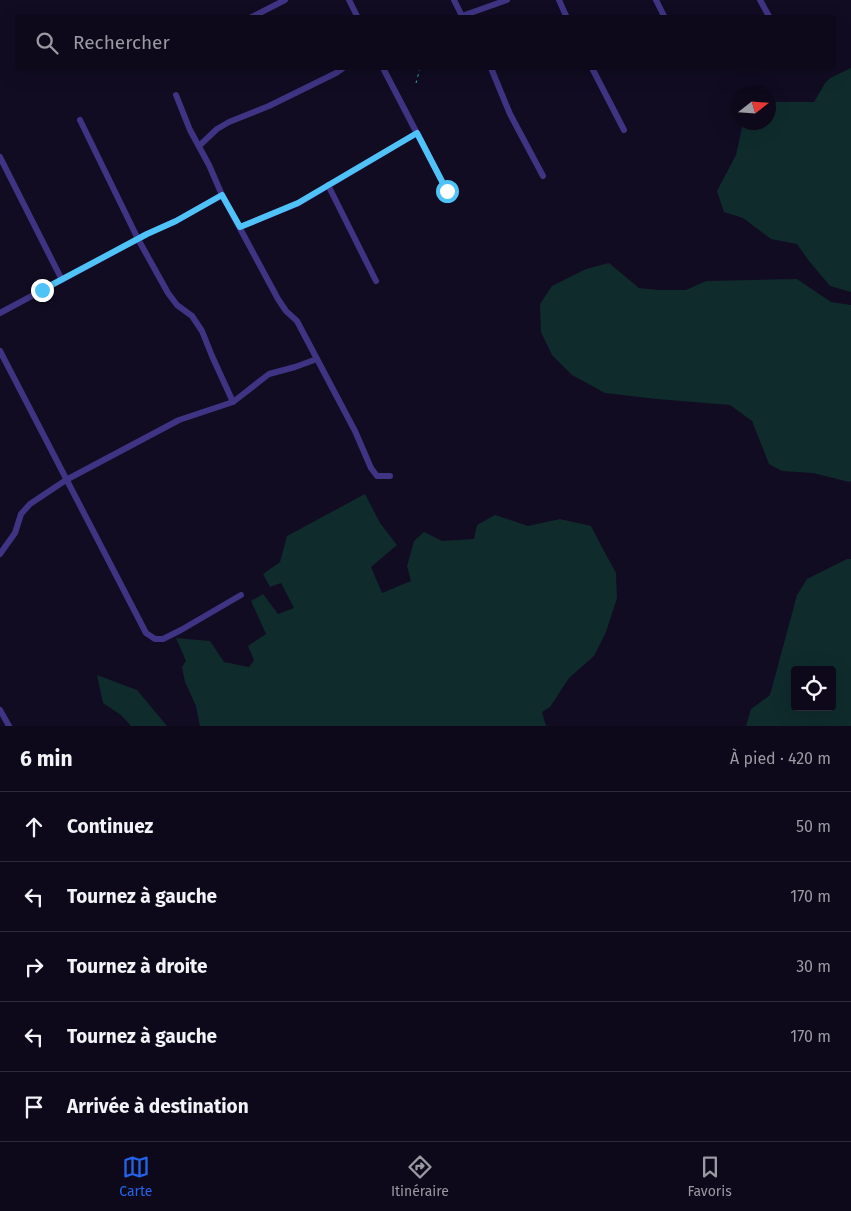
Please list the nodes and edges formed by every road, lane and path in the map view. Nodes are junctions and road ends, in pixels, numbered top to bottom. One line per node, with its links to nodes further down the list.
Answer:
1 (285, 0): 8 (street)
2 (349, 0): 9 (street)
3 (454, 0): 10 (street)
4 (507, 0): 11 (street)
5 (559, 0): 12 (street)
6 (656, 0): 13 (street)
7 (760, 0): 14 (street)
8 (256, 15)
9 (356, 15)
10 (462, 15)
11 (468, 15)
12 (566, 15)
13 (664, 15)
14 (768, 15)
15 (340, 70): 25 (street)
16 (384, 70): 24 (street)
17 (419, 70): 20 (path)
18 (491, 70): 27 (street)
19 (593, 70): 23 (street)
20 (416, 83)
21 (176, 95): 25 (street)
22 (80, 120): 32 (street)
23 (624, 130)
24 (417, 133): 28 (street); 29 (street)
25 (199, 146): 30 (street)
26 (0, 157): 33 (street)
27 (543, 176)
28 (328, 185): 31 (street); 34 (street)
29 (447, 191)
30 (222, 195): 31 (street); 32 (street)
31 (240, 227): 37 (street)
32 (138, 239): 33 (street); 38 (street)
33 (62, 280): 35 (street)
34 (376, 281)
35 (0, 313)
36 (0, 351): 40 (street)
37 (316, 359): 38 (street); 39 (street)
38 (233, 402): 40 (street)
39 (390, 476)
40 (66, 480): 41 (street); 42 (street)
41 (0, 554)
42 (240, 595)
43 (0, 710): 44 (street)
44 (9, 726)

